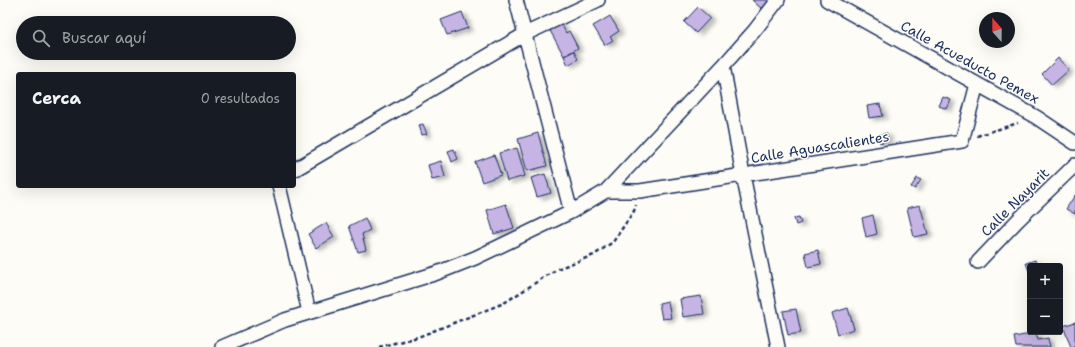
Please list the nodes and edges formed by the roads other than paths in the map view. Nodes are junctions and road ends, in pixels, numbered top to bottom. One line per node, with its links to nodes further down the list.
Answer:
1 (516, 0): 5 (street)
2 (598, 0): 5 (street)
3 (778, 0): 6 (street)
4 (827, 0): 7 (street, Calle Acueducto Pemex)
5 (525, 34): 10 (street); 14 (street)
6 (723, 66): 11 (street); 13 (street)
7 (977, 84): 8 (street, Calle Acueducto Pemex); 11 (street, Calle Aguascalientes)
8 (1075, 143)
9 (1075, 165): 15 (street, Calle Nayarit)
10 (296, 169)
11 (743, 175): 13 (street, Calle Aguascalientes); 18 (street)
12 (279, 188): 16 (street)
13 (606, 191): 14 (street)
14 (571, 212): 16 (street)
15 (978, 262)
16 (309, 312): 17 (street)
17 (222, 347)
18 (778, 347)

